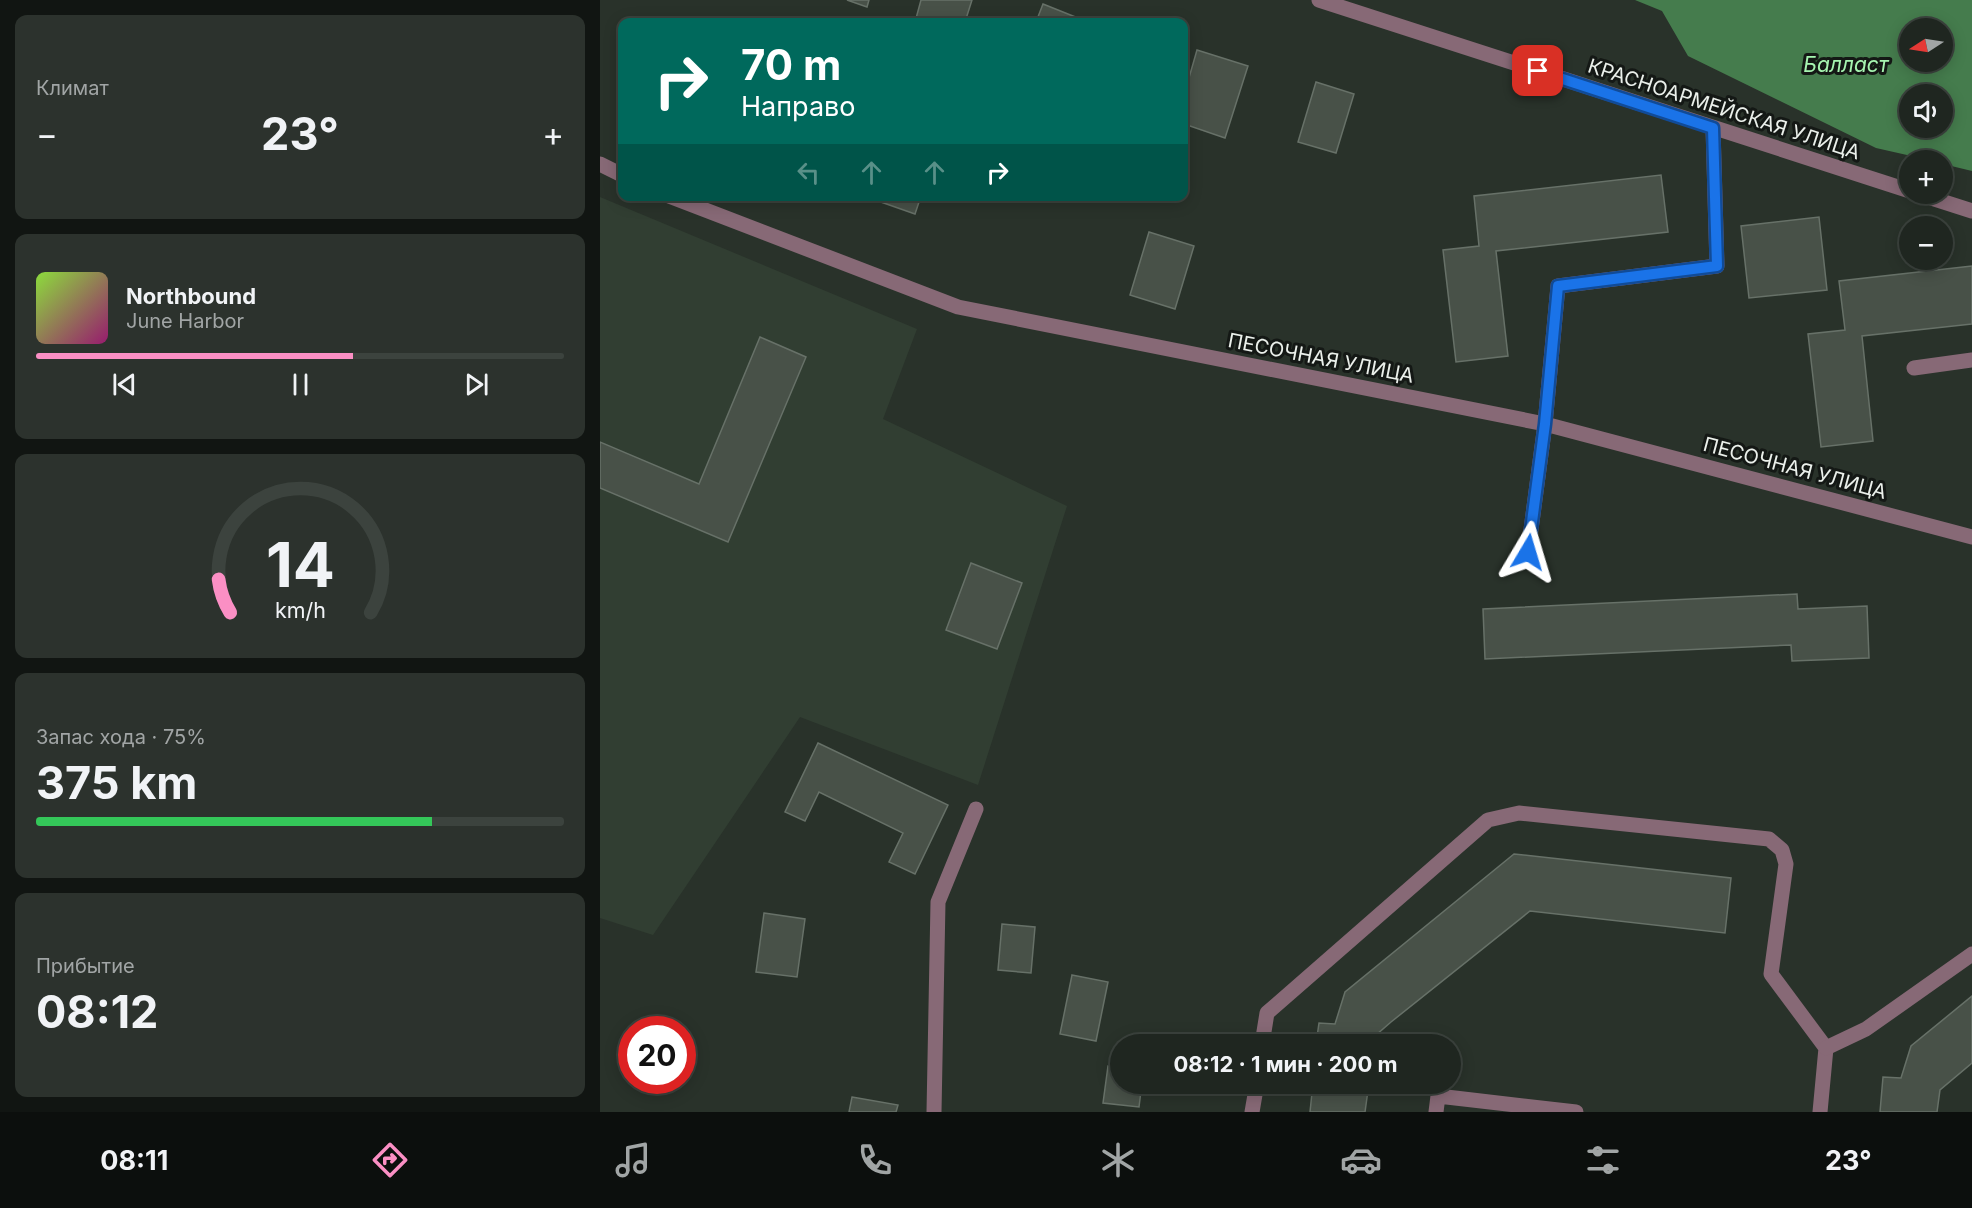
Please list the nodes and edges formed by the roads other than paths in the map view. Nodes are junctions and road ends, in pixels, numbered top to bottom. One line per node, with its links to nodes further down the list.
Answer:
1 (1319, 0): 2 (street, КРАСНОАРМЕЙСКАЯ УЛИЦА)
2 (1713, 128): 5 (street, КРАСНОАРМЕЙСКАЯ УЛИЦА); 11 (street)
3 (600, 164): 4 (street)
4 (618, 173)
5 (1899, 187)
6 (682, 201): 11 (street, ПЕСОЧНАЯ УЛИЦА)
7 (1952, 204): 8 (street)
8 (1972, 210)
9 (1972, 360): 10 (street)
10 (1914, 368)
11 (1545, 424): 12 (street, ПЕСОЧНАЯ УЛИЦА); 13 (street)
12 (1972, 537)
13 (1528, 552)
14 (976, 808): 19 (street)
15 (1972, 954): 17 (street)
16 (1264, 1034): 17 (street)
17 (1826, 1048): 23 (street)
18 (1255, 1094): 20 (street)
19 (934, 1112)
20 (1252, 1112)
21 (1436, 1112): 22 (street)
22 (1575, 1112)
23 (1820, 1112)

